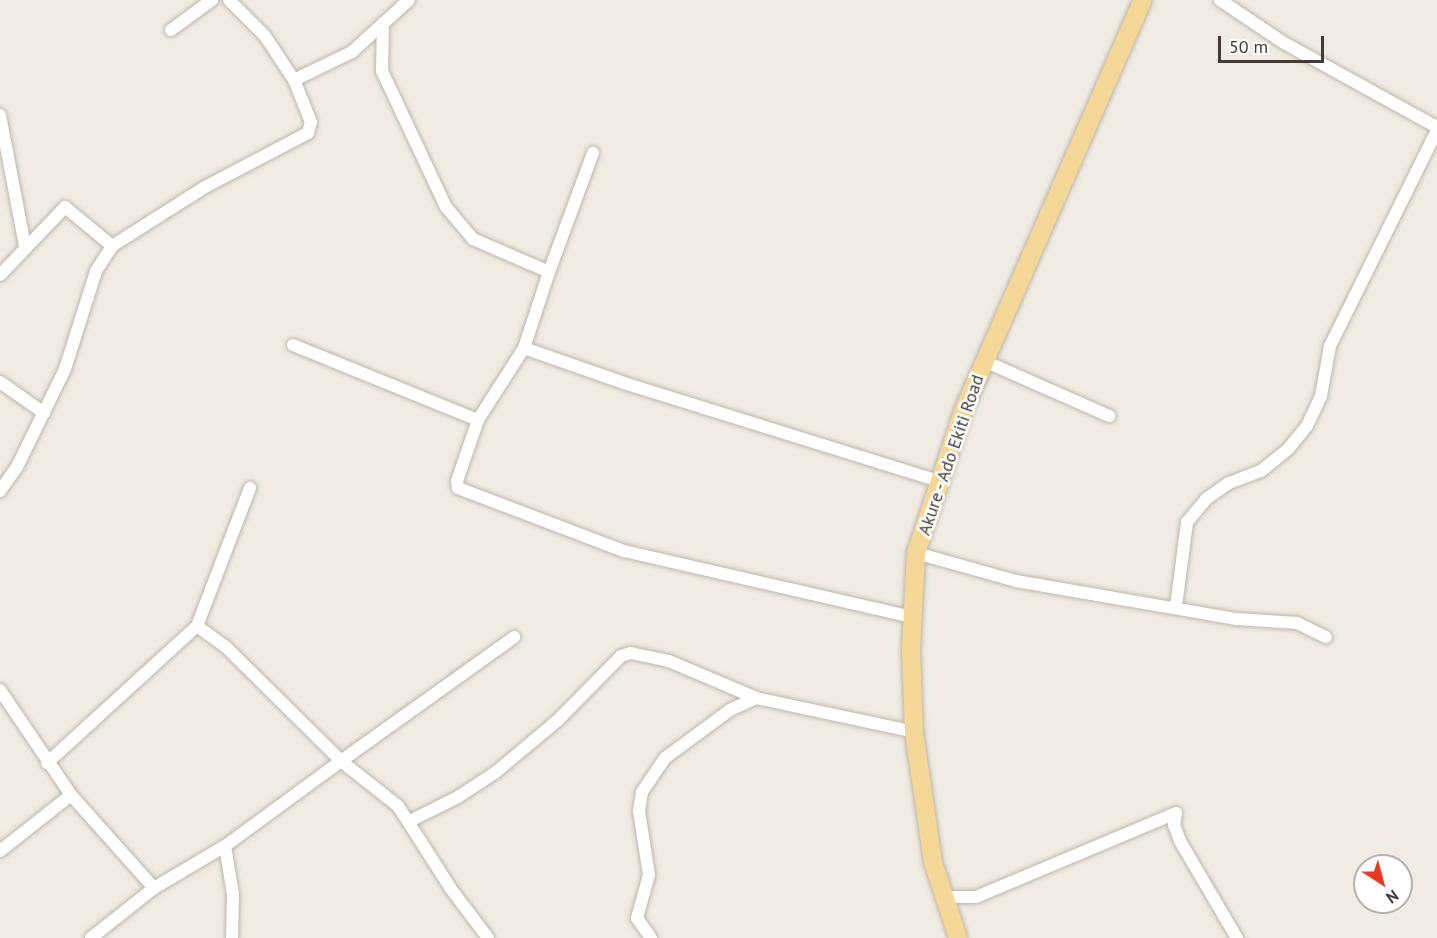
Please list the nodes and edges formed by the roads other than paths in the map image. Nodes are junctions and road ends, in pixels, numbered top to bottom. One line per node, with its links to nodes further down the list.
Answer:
1 (212, 0): 7 (street)
2 (229, 0): 8 (street)
3 (409, 0): 6 (street)
4 (1143, 0): 18 (main road, Akure - Ado Ekiti Road)
5 (1220, 0): 10 (street)
6 (383, 23): 8 (street); 14 (street)
7 (171, 30)
8 (294, 80): 13 (street)
9 (0, 115): 12 (street)
10 (1437, 129): 27 (street)
11 (593, 153): 14 (street)
12 (25, 246): 13 (street); 15 (street)
13 (112, 246): 20 (street)
14 (549, 272): 17 (street)
15 (0, 275)
16 (293, 345): 22 (street)
17 (524, 348): 22 (street); 23 (street)
18 (984, 361): 21 (street); 23 (main road, Akure - Ado Ekiti Road)
19 (0, 382): 20 (street)
20 (44, 413): 25 (street)
21 (1109, 416)
22 (478, 420): 28 (street)
23 (938, 481): 26 (main road, Akure - Ado Ekiti Road)
24 (250, 488): 29 (street)
25 (0, 491)
26 (916, 553): 27 (street); 28 (main road, Akure - Ado Ekiti Road)
27 (1176, 606): 31 (street)
28 (912, 617): 34 (main road, Akure - Ado Ekiti Road)
29 (197, 626): 35 (street); 36 (street)
30 (514, 637): 35 (street)
31 (1326, 637)
32 (0, 690): 36 (street)
33 (756, 698): 34 (street); 38 (street); 46 (street)
34 (914, 732): 42 (main road, Akure - Ado Ekiti Road)
35 (341, 761): 38 (street); 39 (street)
36 (47, 763): 37 (street)
37 (71, 795): 40 (street); 41 (street)
38 (410, 821): 45 (street)
39 (225, 846): 41 (street); 44 (street)
40 (0, 850)
41 (154, 888): 43 (street)
42 (943, 897): 47 (main road, Akure - Ado Ekiti Road); 48 (street)
43 (90, 938)
44 (232, 938)
45 (488, 938)
46 (651, 938)
47 (958, 938)
48 (1237, 938)

